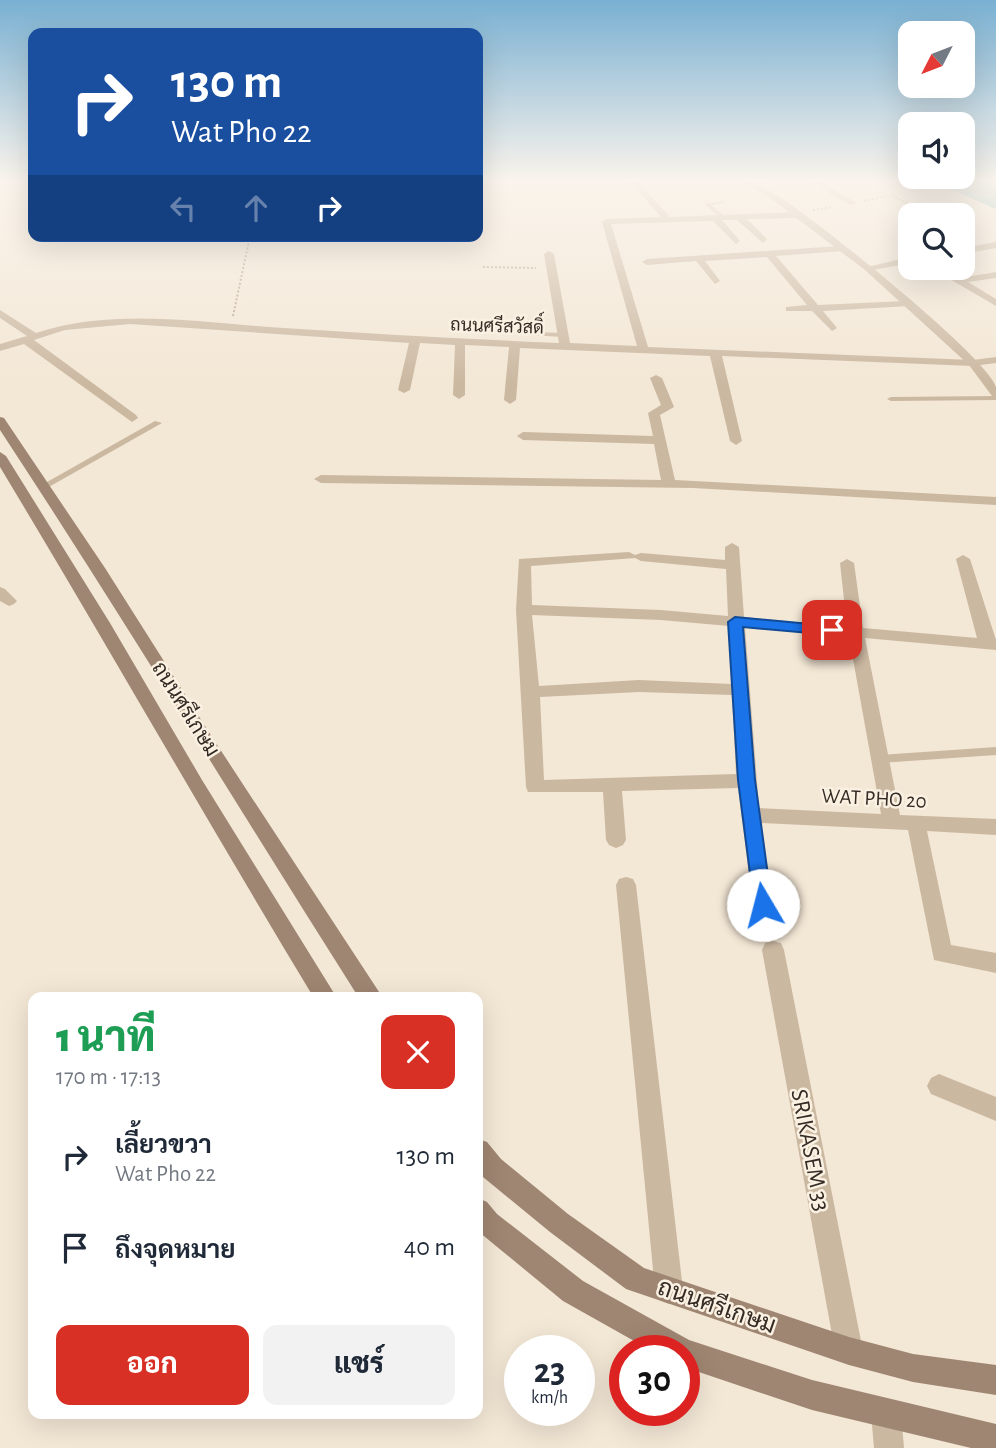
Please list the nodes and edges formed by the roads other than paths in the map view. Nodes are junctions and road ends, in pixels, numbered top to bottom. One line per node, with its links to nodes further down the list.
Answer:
1 (614, 249): 25 (street)
2 (840, 249): 4 (street); 8 (street)
3 (549, 254): 20 (street)
4 (769, 255): 5 (street); 15 (street)
5 (699, 259): 6 (street); 10 (street)
6 (647, 262)
7 (898, 262): 8 (street)
8 (868, 268): 13 (street)
9 (996, 275): 11 (street)
10 (715, 281)
11 (959, 281): 12 (street)
12 (996, 303)
13 (905, 304): 15 (street); 28 (street)
14 (790, 309): 15 (street)
15 (816, 309): 17 (street)
16 (0, 313): 19 (street)
17 (832, 328)
18 (530, 334): 20 (lane)
19 (31, 338): 21 (street, ถนนศรีสวัสดิ์); 24 (street, ถนนศรีสวัสดิ์); 35 (street)
20 (564, 340): 23 (street, ถนนศรีสวัสดิ์); 25 (street, ถนนศรีสวัสดิ์)
21 (415, 341): 22 (street, ถนนศรีสวัสดิ์); 30 (street)
22 (460, 342): 23 (street, ถนนศรีสวัสดิ์); 31 (street)
23 (515, 344): 34 (street)
24 (0, 348)
25 (644, 350): 26 (street, ถนนศรีสวัสดิ์)
26 (715, 352): 28 (street, ถนนศรีสวัสดิ์); 40 (street)
27 (996, 359): 28 (street, ถนนศรีสวัสดิ์)
28 (973, 363): 32 (street)
29 (656, 378): 39 (street)
30 (404, 390)
31 (459, 395)
32 (996, 396): 33 (lane)
33 (891, 399)
34 (510, 400)
35 (132, 418)
36 (0, 421): 44 (main road, ถนนศรีเกษม)
37 (159, 423): 44 (lane)
38 (523, 436): 39 (street)
39 (659, 440): 43 (street)
40 (736, 441)
41 (0, 456): 51 (main road, ถนนศรีเกษม)
42 (321, 480): 43 (street)
43 (669, 484): 45 (street)
44 (44, 486): 50 (main road, ถนนศรีเกษม)
45 (996, 501)
46 (732, 547): 49 (street)
47 (963, 559): 55 (street)
48 (847, 563): 54 (street)
49 (733, 565): 52 (street); 53 (street)
50 (98, 568): 51 (main road); 72 (main road, ถนนศรีเกษม)
51 (74, 576): 71 (main road, ถนนศรีเกษม)
52 (524, 610): 53 (street); 57 (street)
53 (735, 622): 54 (street); 56 (street)
54 (856, 632): 55 (street); 59 (street)
55 (992, 644)
56 (740, 690): 57 (street); 60 (street)
57 (531, 692): 61 (street)
58 (996, 751): 59 (lane)
59 (880, 759): 63 (street)
60 (746, 780): 61 (street); 62 (street)
61 (612, 786): 66 (street)
62 (750, 815): 63 (street, WAT PHO 20); 68 (street)
63 (892, 822): 64 (street, WAT PHO 20)
64 (916, 823): 65 (street, WAT PHO 20); 70 (street)
65 (996, 827)
66 (616, 840)
67 (626, 885): 77 (street)
68 (763, 905)
69 (773, 950): 79 (street, SRIKASEM 33)
70 (996, 962)
71 (322, 992)
72 (368, 992)
73 (939, 1086): 74 (street)
74 (996, 1109)
75 (483, 1157): 77 (main road, ถนนศรีเกษม)
76 (483, 1217): 78 (main road)
77 (669, 1290): 79 (main road, ถนนศรีเกษม)
78 (652, 1335)
79 (849, 1350): 81 (main road, ถนนศรีเกษม)
80 (700, 1358): 82 (main road)
81 (996, 1380)
82 (886, 1413): 83 (main road); 84 (street)
83 (996, 1439)
84 (889, 1448)

